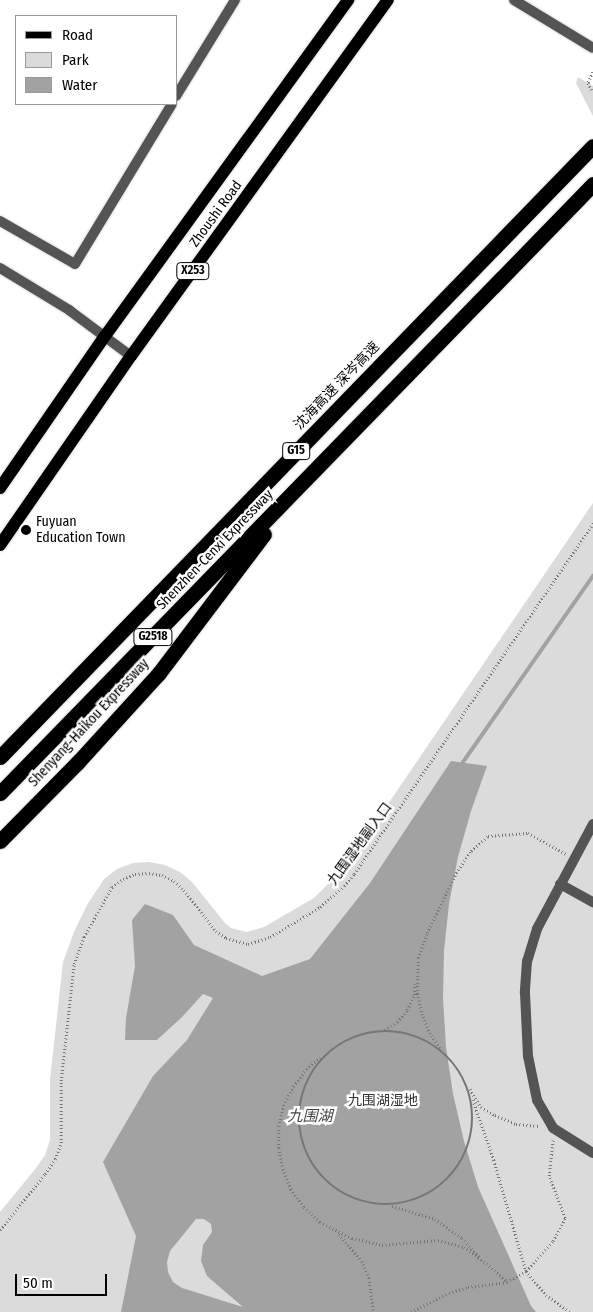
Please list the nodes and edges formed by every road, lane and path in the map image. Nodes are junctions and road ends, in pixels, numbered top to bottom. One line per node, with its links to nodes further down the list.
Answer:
1 (235, 0): 8 (street)
2 (348, 0): 14 (main road, Zhoushi Road / X253)
3 (388, 0): 15 (main road, Zhoushi Road / X253)
4 (514, 0): 5 (street)
5 (593, 48)
6 (593, 72): 7 (path)
7 (593, 92)
8 (178, 93)
9 (171, 105): 12 (street)
10 (593, 146): 20 (highway, 沈海高速 深岑高速 / G15)
11 (593, 184): 16 (highway, G15)
12 (0, 221)
13 (0, 268): 14 (street)
14 (105, 336): 15 (street); 17 (main road, Zhoushi Road / X253)
15 (131, 356): 19 (main road, Zhoushi Road / X253)
16 (306, 480): 21 (highway, Shenzhen-Cenxi Expressway / G2518); 23 (highway, Shenyang-Haikou Expressway / G15)
17 (0, 488)
18 (593, 523): 35 (path, 九围湿地副入口)
19 (0, 544)
20 (0, 757)
21 (0, 794)
22 (593, 824): 24 (street)
23 (0, 841)
24 (574, 858): 25 (street); 27 (path)
25 (560, 884): 26 (street); 32 (street)
26 (593, 902)
27 (416, 980): 28 (path); 29 (path)
28 (384, 1030): 29 (path); 30 (path)
29 (441, 1050): 31 (path)
30 (324, 1055): 34 (path); 36 (path)
31 (467, 1084): 32 (path); 34 (path); 38 (path)
32 (553, 1128): 33 (street); 38 (path)
33 (593, 1153)
34 (387, 1206): 37 (path)
35 (0, 1230)
36 (338, 1233): 37 (path); 40 (path)
37 (485, 1262): 39 (path)
38 (526, 1271): 39 (path); 42 (path)
39 (507, 1282): 41 (path)
40 (374, 1312)
41 (411, 1312)
42 (570, 1312)

